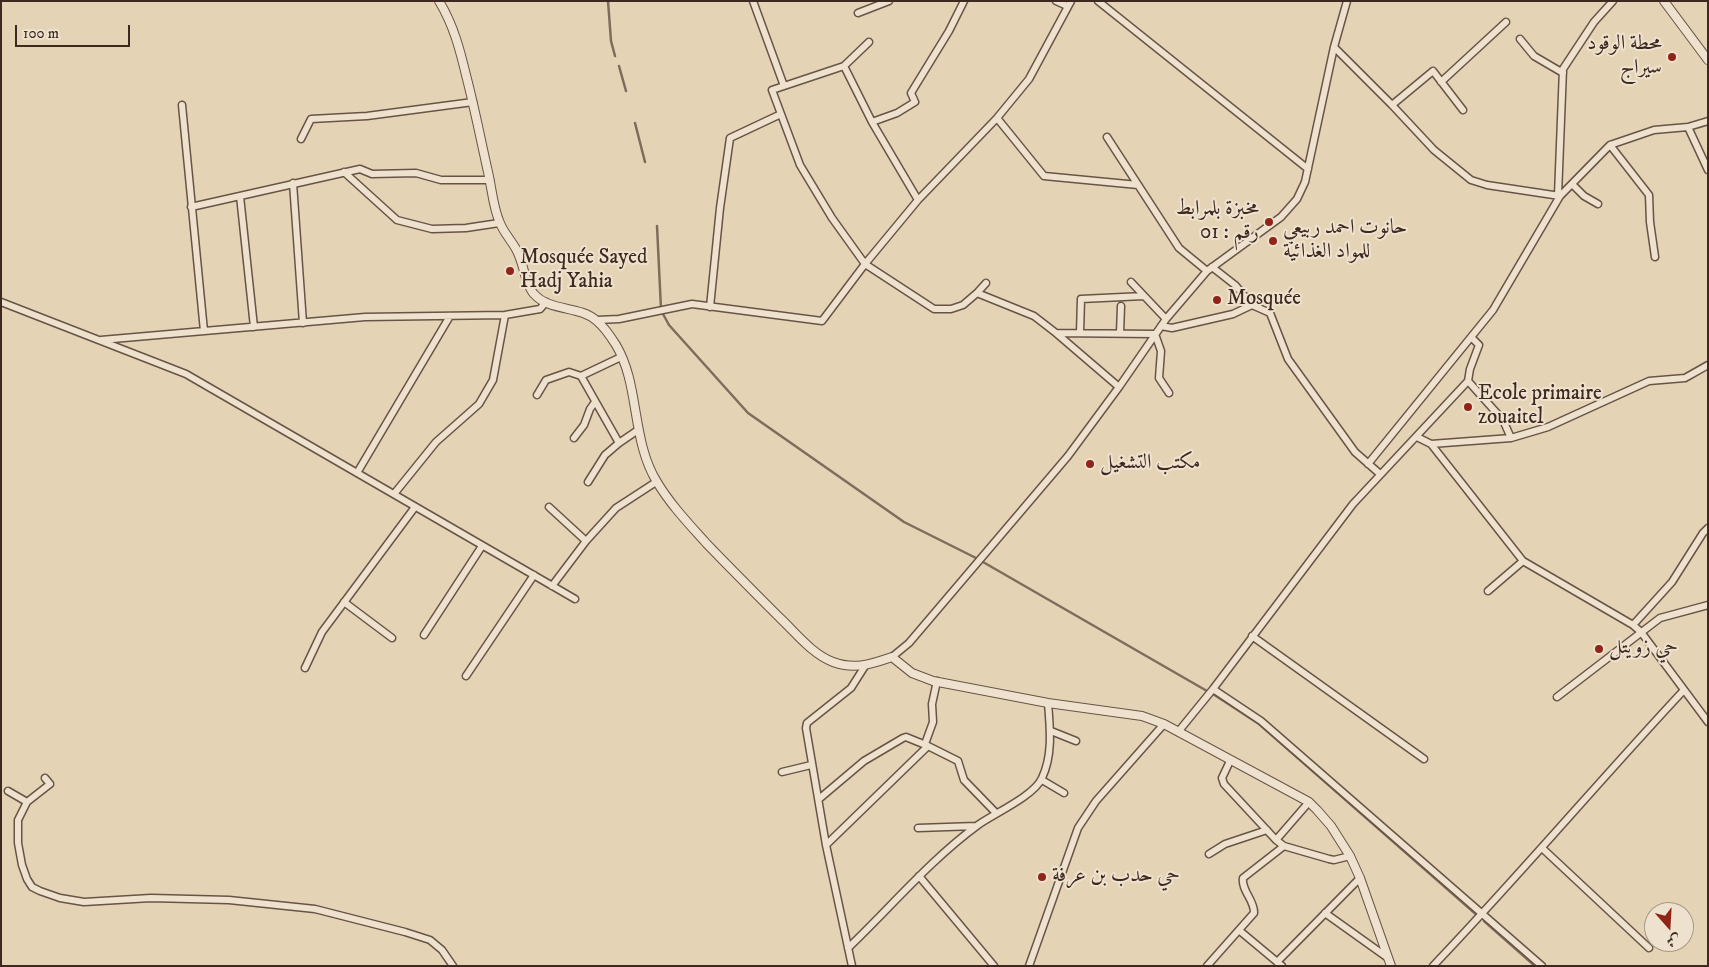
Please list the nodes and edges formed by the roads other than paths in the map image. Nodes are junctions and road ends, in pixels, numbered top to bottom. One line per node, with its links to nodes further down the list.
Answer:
1 (439, 1): 21 (street)
2 (753, 1): 20 (street)
3 (889, 1): 11 (street)
4 (964, 1): 28 (street)
5 (1056, 1): 10 (street)
6 (1098, 1): 33 (street)
7 (1347, 1): 15 (street)
8 (1613, 1): 18 (street)
9 (1664, 1): 16 (street)
10 (1069, 4): 26 (street)
11 (858, 13)
12 (1506, 22): 19 (street)
13 (1520, 40): 18 (street)
14 (869, 42): 17 (street)
15 (1334, 47): 23 (street); 33 (street)
16 (1708, 60)
17 (844, 66): 20 (street); 28 (street)
18 (1563, 73): 40 (street)
19 (1442, 82): 23 (street); 24 (street)
20 (784, 86): 25 (street)
21 (473, 102): 31 (street); 36 (street)
22 (182, 105): 44 (street)
23 (1392, 105): 40 (street)
24 (1463, 110)
25 (781, 114): 47 (street); 57 (street)
26 (996, 118): 39 (street); 42 (street)
27 (1708, 121): 29 (street)
28 (872, 122): 42 (street)
29 (1688, 127): 32 (street); 34 (street)
30 (1107, 137): 39 (street)
31 (302, 139)
32 (1610, 145): 38 (street); 46 (street)
33 (1308, 168): 48 (street)
34 (1708, 170)
35 (344, 172): 36 (street); 37 (street); 45 (street)
36 (490, 180): 45 (street)
37 (293, 183): 41 (street); 62 (street)
38 (1572, 184): 40 (street); 43 (street)
39 (1138, 185): 48 (street)
40 (1559, 195): 70 (street)
41 (240, 196): 44 (street); 64 (street)
42 (918, 200): 47 (street)
43 (1598, 204)
44 (191, 207): 65 (street)
45 (499, 222): 54 (street)
46 (1655, 257)
47 (865, 264): 51 (street); 57 (street)
48 (1210, 269): 55 (street); 60 (street)
49 (1131, 282): 52 (street)
50 (986, 283): 51 (street)
51 (977, 294): 66 (street)
52 (1144, 296): 60 (street); 67 (street)
53 (1, 302): 71 (street)
54 (546, 302): 58 (street); 61 (street)
55 (1252, 305): 63 (street); 86 (street)
56 (1121, 306): 68 (street)
57 (710, 307): 61 (street)
58 (505, 315): 59 (street); 91 (street)
59 (450, 316): 62 (street); 87 (street)
60 (1166, 319): 63 (street)
61 (597, 320): 72 (street)
62 (303, 322): 64 (street)
63 (1161, 326): 69 (street)
64 (254, 327): 65 (street)
65 (204, 331): 71 (street)
66 (1056, 333): 67 (street); 76 (street)
67 (1080, 333): 68 (street)
68 (1120, 334): 69 (street)
69 (1155, 334): 76 (street); 77 (street)
70 (1472, 338): 75 (street); 86 (street)
71 (100, 340): 87 (street)
72 (621, 357): 74 (street); 80 (street)
73 (1708, 364): 83 (street)
74 (581, 376): 78 (street); 79 (street)
75 (1468, 381): 81 (street); 83 (street)
76 (1119, 387): 109 (street)
77 (1168, 393)
78 (537, 394)
79 (595, 402): 82 (street); 84 (street)
80 (638, 430): 84 (street); 90 (street)
81 (1417, 437): 85 (street); 88 (street)
82 (574, 438)
83 (1512, 438): 85 (street)
84 (619, 443): 89 (street)
85 (1431, 444): 97 (street)
86 (1368, 464): 88 (street)
87 (357, 474): 91 (street)
88 (1380, 474): 107 (street)
89 (588, 482)
90 (656, 482): 95 (street); 110 (street)
91 (394, 494): 92 (street)
92 (415, 507): 96 (street); 102 (street)
93 (549, 507): 95 (street)
94 (1708, 528): 104 (street)
95 (586, 541): 99 (street)
96 (482, 546): 98 (street); 106 (street)
97 (1523, 561): 100 (street); 104 (street)
98 (534, 575): 99 (street); 112 (street)
99 (552, 586): 101 (street)
100 (1488, 591)
101 (575, 599)
102 (344, 602): 108 (street); 111 (street)
103 (1708, 605): 105 (street)
104 (1633, 625): 105 (street)
105 (1641, 632): 115 (street); 116 (street)
106 (424, 635)
107 (1252, 636): 114 (street); 124 (street)
108 (392, 638)
109 (892, 657): 110 (street); 113 (street)
110 (865, 666): 126 (street)
111 (305, 668)
112 (466, 676)
113 (937, 681): 117 (street); 123 (street)
114 (1213, 689): 121 (street); 148 (street)
115 (1684, 690): 118 (street); 142 (street)
116 (1557, 697)
117 (1048, 703): 119 (street); 120 (street)
118 (1708, 722)
119 (1164, 724): 121 (street); 157 (street)
120 (1051, 731): 122 (street); 129 (street)
121 (1178, 732): 125 (street)
122 (1076, 741)
123 (927, 745): 132 (street); 135 (street); 140 (street)
124 (1424, 759)
125 (1230, 761): 134 (street); 138 (street)
126 (812, 765): 127 (street); 132 (street)
127 (782, 772)
128 (45, 778): 133 (street)
129 (1042, 780): 131 (street); 135 (street)
130 (8, 791): 133 (street)
131 (1064, 793)
132 (819, 799): 140 (street)
133 (27, 802): 154 (street)
134 (1309, 802): 139 (street); 144 (street)
135 (996, 813): 136 (street)
136 (977, 826): 137 (street); 145 (street)
137 (918, 828)
138 (1266, 830): 139 (street); 143 (street)
139 (1276, 840): 141 (street)
140 (826, 845): 151 (street)
141 (1284, 846): 144 (street); 149 (street)
142 (1542, 848): 148 (street); 150 (street)
143 (1209, 854)
144 (1350, 856): 146 (street)
145 (919, 876): 151 (street); 156 (street)
146 (1360, 878): 147 (street); 152 (street)
147 (1325, 914): 152 (street); 153 (street)
148 (1483, 914): 159 (street); 160 (street)
149 (1240, 931): 153 (street); 158 (street)
150 (1644, 943)
151 (848, 948): 155 (street)
152 (1389, 962)
153 (1280, 964)
154 (453, 966)
155 (852, 966)
156 (994, 966)
157 (1028, 966)
158 (1207, 966)
159 (1433, 966)
160 (1542, 966)

